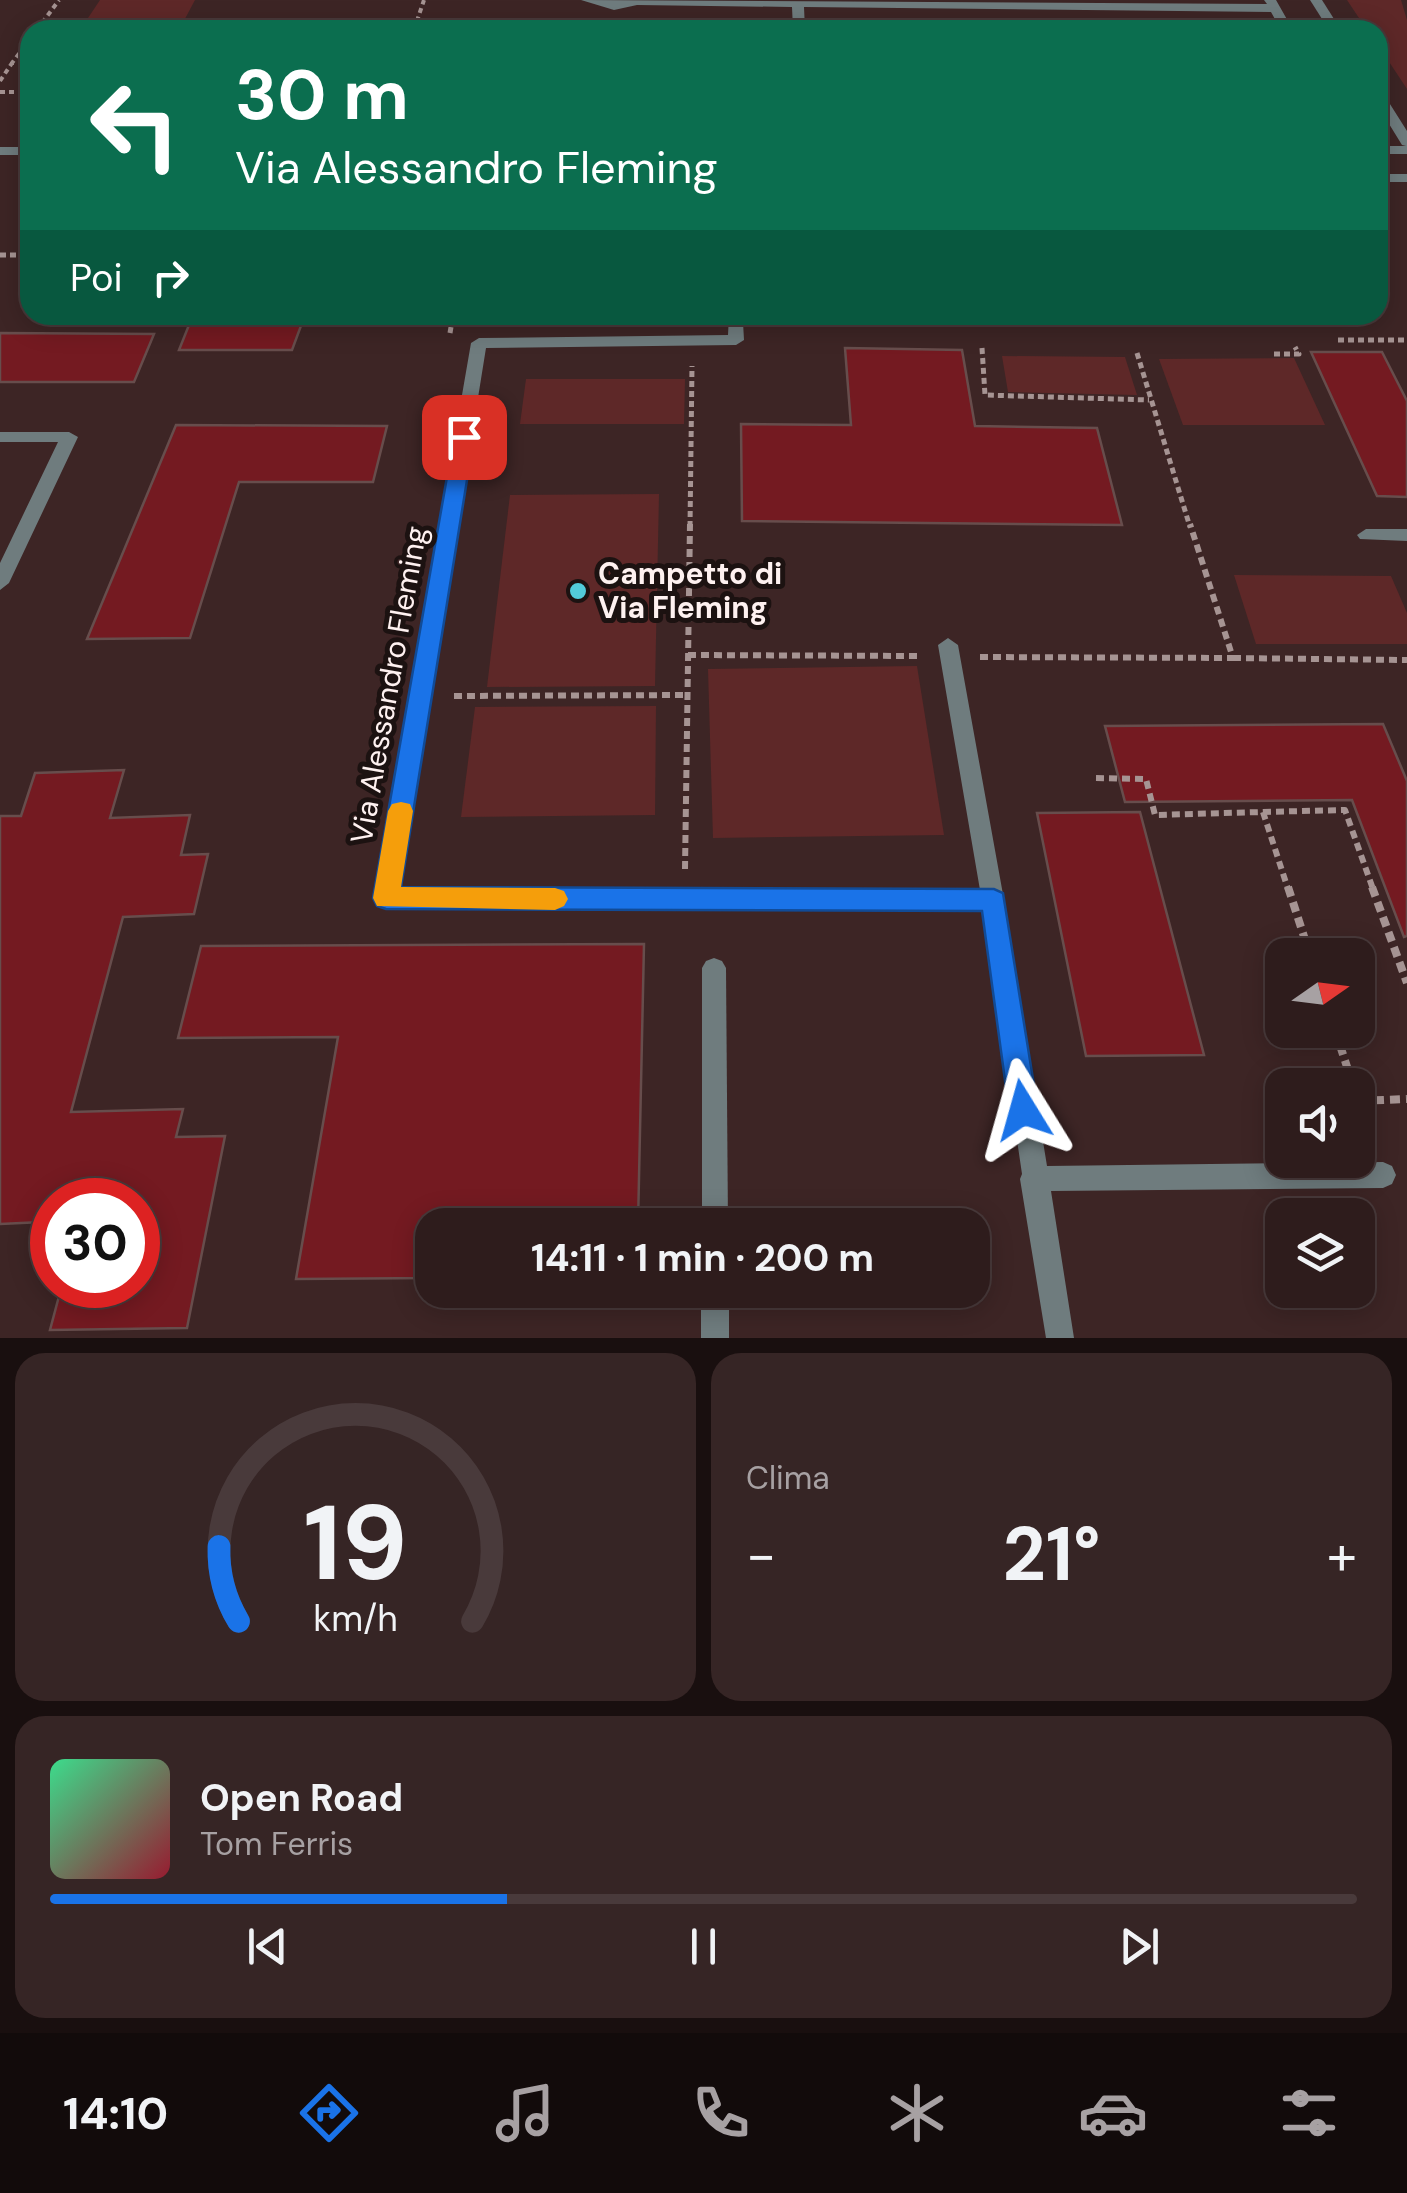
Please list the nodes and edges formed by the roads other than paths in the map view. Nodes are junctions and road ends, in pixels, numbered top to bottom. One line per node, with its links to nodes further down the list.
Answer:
1 (587, 0): 2 (street)
2 (642, 1): 3 (street)
3 (798, 1): 4 (street)
4 (1272, 4)
5 (1388, 112): 6 (street)
6 (1407, 142)
7 (735, 325): 13 (street, Via Alessandro Fleming)
8 (0, 438): 11 (street)
9 (1366, 535): 10 (street)
10 (1407, 535)
11 (0, 584)
12 (950, 651): 13 (street)
13 (994, 900): 16 (street)
14 (714, 968): 17 (street)
15 (1382, 1176): 16 (street)
16 (1033, 1179): 20 (street)
17 (715, 1208)
18 (715, 1308): 19 (street)
19 (715, 1338)
20 (1060, 1338)

